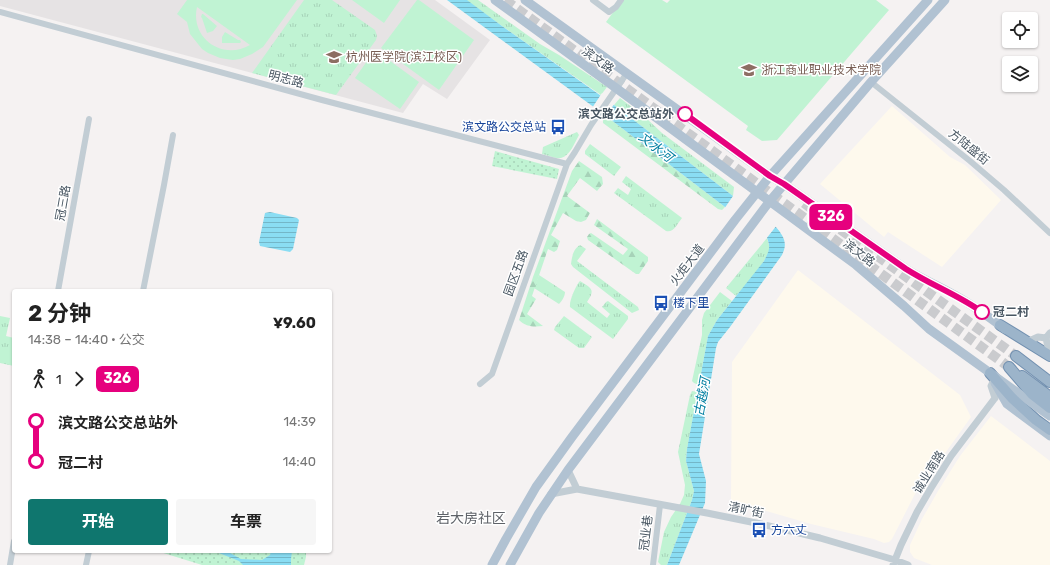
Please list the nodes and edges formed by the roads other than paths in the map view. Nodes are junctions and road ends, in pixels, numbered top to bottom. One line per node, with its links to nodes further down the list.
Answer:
1 (495, 0): 10 (main road, 滨文路)
2 (525, 0): 8 (main road, 滨文路)
3 (593, 0): 4 (street)
4 (621, 0)
5 (928, 0): 14 (main road, 火炬大道)
6 (946, 0): 9 (main road)
7 (0, 12): 13 (street, 明志路)
8 (627, 73): 10 (street, 园区五路); 14 (main road, 滨文路)
9 (871, 82): 15 (main road); 18 (street, 方陆盛街)
10 (614, 92): 13 (street, 园区五路); 16 (main road, 滨文路)
11 (89, 119): 19 (street, 冠三路)
12 (173, 135): 20 (street)
13 (567, 164): 29 (street, 园区五路)
14 (770, 176): 15 (main road, 滨文路); 16 (main road, 火炬大道)
15 (784, 184): 17 (main road); 21 (main road, 滨文路)
16 (758, 192): 17 (main road, 滨文路); 34 (main road, 火炬大道)
17 (769, 202): 27 (main road, 滨文路); 36 (main road)
18 (1050, 233)
19 (58, 289)
20 (143, 289)
21 (1000, 325): 23 (highway); 25 (main road, 滨文路)
22 (1048, 336): 23 (street); 24 (street)
23 (1027, 342): 24 (highway)
24 (1050, 356)
25 (1050, 361)
26 (1050, 373): 28 (highway)
27 (992, 377): 31 (street); 32 (main road); 35 (main road, 滨文路); 37 (highway)
28 (1050, 382)
29 (480, 384)
30 (1050, 397): 33 (highway)
31 (995, 398): 32 (street); 45 (street, 诚业南路)
32 (1005, 401): 38 (main road)
33 (1050, 408)
34 (589, 414): 36 (main road); 48 (main road, 火炬大道)
35 (1050, 416)
36 (601, 424): 39 (main road)
37 (1050, 430)
38 (1050, 436)
39 (568, 470): 40 (street); 41 (main road)
40 (577, 489): 41 (street, 清旷街); 42 (street, 清旷街)
41 (551, 494): 49 (main road)
42 (660, 505): 45 (street, 清旷街); 50 (street, 冠业巷)
43 (12, 553): 46 (street)
44 (89, 553): 47 (street)
45 (894, 563): 51 (street, 清旷街)
46 (10, 565)
47 (86, 565)
48 (492, 565)
49 (510, 565)
50 (653, 565)
51 (908, 565)

